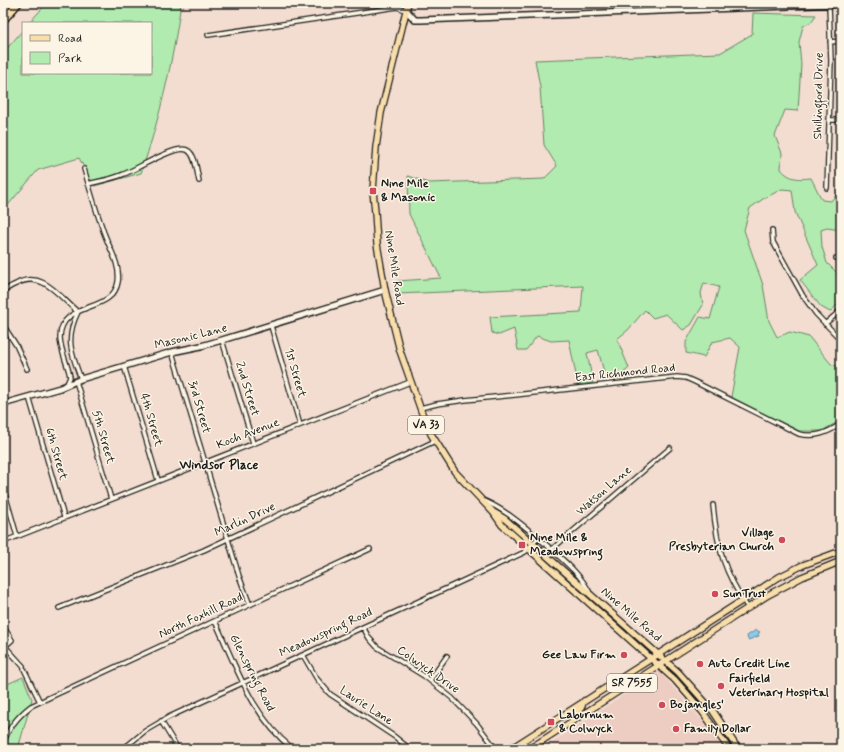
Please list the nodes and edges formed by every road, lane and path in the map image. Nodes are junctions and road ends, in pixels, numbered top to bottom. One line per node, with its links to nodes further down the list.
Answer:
1 (18, 3): 6 (highway)
2 (408, 3): 5 (main road, Nine Mile Road / VA 33)
3 (841, 4): 4 (street)
4 (829, 5): 5 (street); 9 (street, Shillingford Drive)
5 (406, 10): 7 (street); 20 (main road, Nine Mile Road / VA 33)
6 (3, 20)
7 (208, 35)
8 (841, 41): 9 (street)
9 (830, 42): 10 (street, Shillingford Drive)
10 (829, 120): 11 (street); 15 (street, Shillingford Drive)
11 (841, 120)
12 (84, 169): 14 (street)
13 (199, 181): 14 (street)
14 (88, 184): 22 (street)
15 (826, 188)
16 (772, 230): 23 (street)
17 (836, 258): 18 (street)
18 (841, 258)
19 (4, 290): 22 (street)
20 (385, 290): 25 (street, Masonic Lane); 32 (main road, Nine Mile Road / VA 33)
21 (841, 310): 23 (street)
22 (78, 312): 31 (street, 5th Street); 33 (street)
23 (826, 324): 27 (street)
24 (3, 325): 30 (street)
25 (271, 326): 26 (street, Masonic Lane); 37 (street, 1st Street)
26 (222, 340): 28 (street, Masonic Lane); 40 (street, 2nd Street)
27 (841, 340)
28 (172, 352): 29 (street, Masonic Lane); 42 (street, 3rd Street)
29 (124, 366): 31 (street, Masonic Lane); 43 (street, 4th Street)
30 (27, 369)
31 (79, 380): 33 (street, Masonic Lane); 46 (street, 5th Street)
32 (410, 382): 36 (main road, Nine Mile Road / VA 33); 37 (street, Koch Avenue)
33 (67, 384): 34 (street, Masonic Lane)
34 (29, 397): 35 (street, Masonic Lane); 49 (street, 6th Street)
35 (3, 404)
36 (420, 408): 38 (street, East Richmond Road); 39 (main road, Nine Mile Road / VA 33)
37 (300, 424): 40 (street, Koch Avenue)
38 (841, 424)
39 (435, 441): 45 (main road, Nine Mile Road / VA 33); 52 (street, Marlin Drive)
40 (253, 443): 42 (street, Koch Avenue)
41 (670, 448): 57 (street, Watson Lane)
42 (205, 462): 43 (street, Koch Avenue); 52 (street, 3rd Street)
43 (158, 480): 46 (street, Koch Avenue)
44 (3, 487): 50 (street)
45 (479, 498): 48 (main road, Nine Mile Road / VA 33); 51 (street)
46 (111, 499): 49 (street, Koch Avenue)
47 (713, 505): 61 (street)
48 (493, 512): 54 (main road, Nine Mile Road / VA 33); 56 (main road, Nine Mile Road / VA 33)
49 (64, 517): 50 (street, Koch Avenue)
50 (17, 536): 53 (street, Koch Avenue)
51 (538, 538): 54 (street, Meadowspring Road); 57 (street)
52 (228, 539): 62 (street, 3rd Street); 63 (street, Marlin Drive)
53 (3, 542)
54 (533, 544): 56 (street, Meadowspring Road); 60 (main road, Nine Mile Road / VA 33)
55 (370, 549): 62 (street, North Foxhill Road)
56 (528, 549): 67 (street, Meadowspring Road); 72 (main road, Nine Mile Road / VA 33)
57 (552, 550): 60 (street)
58 (841, 551): 61 (main road)
59 (841, 562): 64 (main road)
60 (592, 596): 69 (main road, Nine Mile Road / VA 33)
61 (743, 600): 64 (street); 69 (main road)
62 (250, 604): 65 (street, North Foxhill Road)
63 (59, 608)
64 (748, 608): 73 (main road)
65 (215, 621): 76 (street, Glenspring Road); 78 (street, North Foxhill Road)
66 (3, 626): 68 (street)
67 (363, 627): 70 (street, Meadowspring Road); 75 (street, Colwyck Drive)
68 (4, 646): 78 (street)
69 (658, 654): 72 (main road); 73 (main road, Nine Mile Road / VA 33)
70 (303, 655): 76 (street, Meadowspring Road); 85 (street, Laurie Lane)
71 (447, 656): 75 (street)
72 (652, 659): 74 (main road, Nine Mile Road / VA 33); 77 (main road)
73 (666, 661): 74 (main road); 90 (main road, Nine Mile Road / VA 33)
74 (659, 665): 80 (main road, SR 7555); 89 (main road, Nine Mile Road / VA 33)
75 (430, 680): 86 (street, Colwyck Drive)
76 (243, 682): 79 (street, Meadowspring Road); 84 (street, Glenspring Road)
77 (584, 701): 80 (main road); 87 (main road)
78 (40, 702): 81 (street, North Foxhill Road)
79 (161, 721): 82 (street, Meadowspring Road); 83 (street)
80 (573, 721): 88 (main road)
81 (3, 744)
82 (123, 749)
83 (178, 749)
84 (293, 749)
85 (410, 749)
86 (496, 749)
87 (510, 749)
88 (529, 749)
89 (729, 749)
90 (738, 749)

